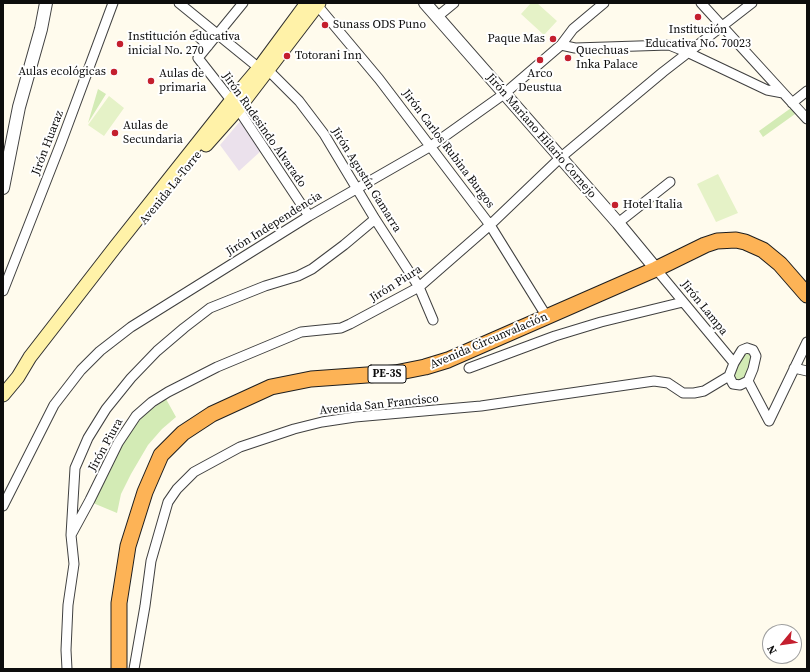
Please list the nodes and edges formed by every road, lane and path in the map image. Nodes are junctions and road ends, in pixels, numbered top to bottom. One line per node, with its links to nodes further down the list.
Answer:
1 (46, 3): 28 (street)
2 (113, 3): 36 (street, Jirón Huaraz)
3 (179, 3): 14 (street, Jirón Agustín Gamarra)
4 (243, 3): 14 (street)
5 (425, 3): 11 (street, Jirón Mariano Hilario Cornejo)
6 (454, 3): 11 (street)
7 (604, 3): 15 (street, Jirón Independencia)
8 (701, 3): 12 (street)
9 (752, 3): 12 (street, Jirón Piura)
10 (315, 4): 18 (main road, Avenida La Torre); 25 (street, Jirón Carlos Rubina Burgos)
11 (437, 17): 21 (street, Jirón Mariano Hilario Cornejo)
12 (722, 27): 17 (street, Jirón Piura); 20 (street)
13 (197, 35): 16 (street)
14 (217, 35): 16 (street); 18 (street, Jirón Agustín Gamarra)
15 (561, 45): 17 (street); 21 (street, Jirón Independencia)
16 (208, 46): 23 (street, Jirón Rudesindo Alvarado)
17 (689, 53): 20 (street); 26 (street, Jirón Piura)
18 (263, 68): 23 (main road, Avenida La Torre); 29 (street, Jirón Agustín Gamarra)
19 (807, 91): 22 (street)
20 (784, 93): 22 (street)
21 (504, 94): 25 (street, Jirón Independencia); 26 (street, Jirón Mariano Hilario Cornejo)
22 (792, 103): 24 (street)
23 (235, 105): 30 (street, Jirón Rudesindo Alvarado); 48 (main road, Avenida La Torre)
24 (807, 119)
25 (431, 146): 29 (street, Jirón Independencia); 33 (street, Jirón Carlos Rubina Burgos)
26 (560, 158): 32 (street, Jirón Mariano Hilario Cornejo); 33 (street, Jirón Piura)
27 (670, 182): 32 (street)
28 (3, 188)
29 (356, 188): 30 (street, Jirón Independencia); 31 (street, Jirón Agustín Gamarra)
30 (309, 216): 49 (street, Jirón Independencia)
31 (375, 220): 35 (street, Jirón Agustín Gamarra); 50 (street)
32 (618, 223): 34 (street, Jirón Mariano Hilario Cornejo)
33 (490, 225): 35 (street, Jirón Piura); 39 (street, Jirón Carlos Rubina Burgos)
34 (656, 269): 37 (highway, Avenida Circunvalación / PE-3S); 38 (street, Jirón Lampa); 39 (highway, Avenida Circunvalación / PE-3S)
35 (418, 287): 40 (street, Jirón Agustín Gamarra); 50 (street, Jirón Piura)
36 (3, 291)
37 (807, 295)
38 (683, 302): 42 (street, Jirón Lampa); 43 (street)
39 (547, 317): 52 (highway, Avenida Circunvalación / PE-3S)
40 (433, 320)
41 (807, 342): 44 (street)
42 (734, 363): 46 (street); 47 (street)
43 (469, 368)
44 (794, 368): 45 (street); 47 (street)
45 (807, 371)
46 (729, 376): 47 (street); 53 (street, Avenida San Francisco)
47 (748, 381)
48 (3, 394)
49 (3, 506)
50 (71, 535): 51 (street)
51 (67, 669)
52 (118, 669)
53 (134, 669)

